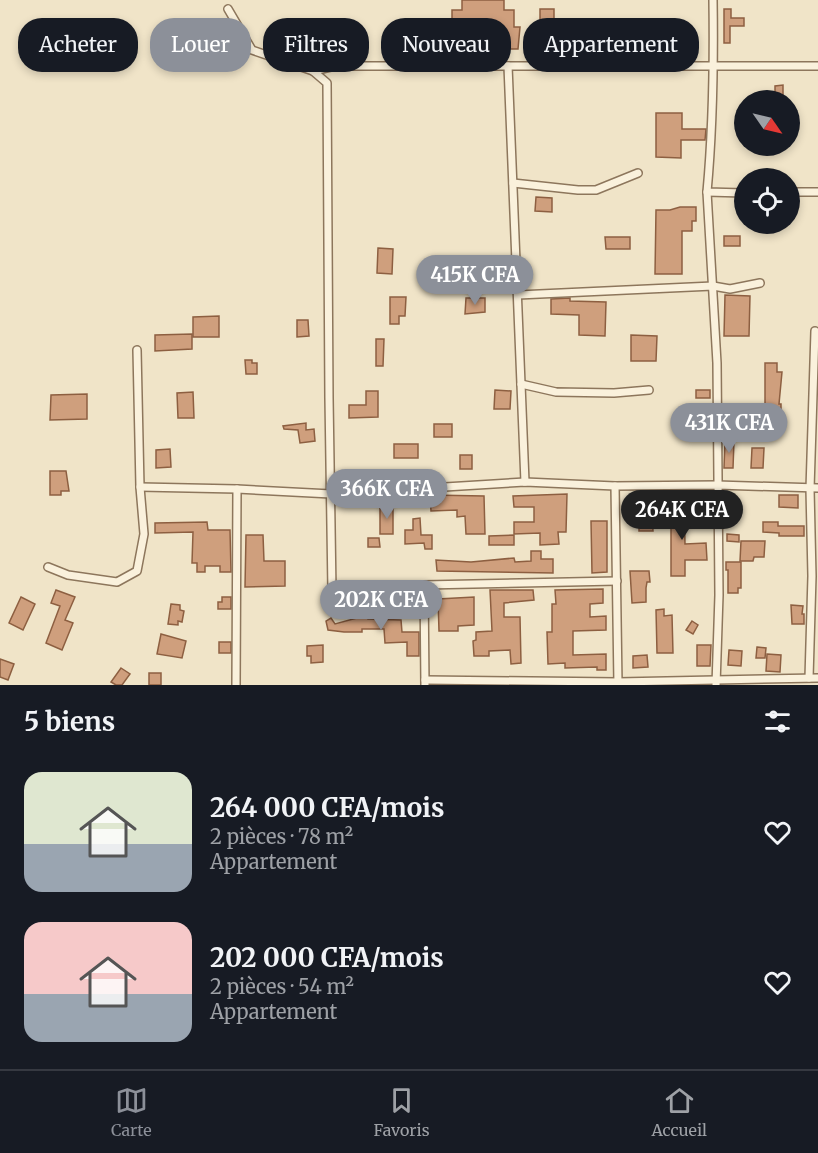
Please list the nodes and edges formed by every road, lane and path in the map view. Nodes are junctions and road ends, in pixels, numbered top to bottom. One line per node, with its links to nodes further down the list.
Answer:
1 (712, 0): 6 (street)
2 (228, 9): 3 (street)
3 (263, 54)
4 (511, 66): 6 (street)
5 (818, 66): 6 (street)
6 (714, 68): 11 (street)
7 (314, 72): 28 (street)
8 (508, 72): 10 (street)
9 (638, 173): 10 (street)
10 (513, 183): 17 (street)
11 (707, 192): 14 (street); 16 (street)
12 (800, 192): 13 (street)
13 (818, 192)
14 (734, 193)
15 (760, 283): 16 (street)
16 (713, 286): 17 (street); 23 (street)
17 (518, 295): 20 (street)
18 (815, 331): 26 (street)
19 (137, 350): 25 (street)
20 (521, 384): 21 (street); 22 (street)
21 (649, 390)
22 (525, 482): 24 (street); 28 (street)
23 (717, 485): 24 (street); 26 (street); 36 (street)
24 (615, 486): 31 (street)
25 (140, 487): 27 (street); 29 (street)
26 (814, 488): 30 (street)
27 (237, 489): 28 (street); 38 (street)
28 (331, 494): 32 (street)
29 (48, 567)
30 (815, 576): 33 (street)
31 (617, 581): 32 (street); 37 (street)
32 (424, 585): 35 (street)
33 (809, 678): 34 (street); 36 (street)
34 (818, 678)
35 (425, 682): 37 (street)
36 (716, 683): 37 (street)
37 (618, 684)
38 (236, 685)

